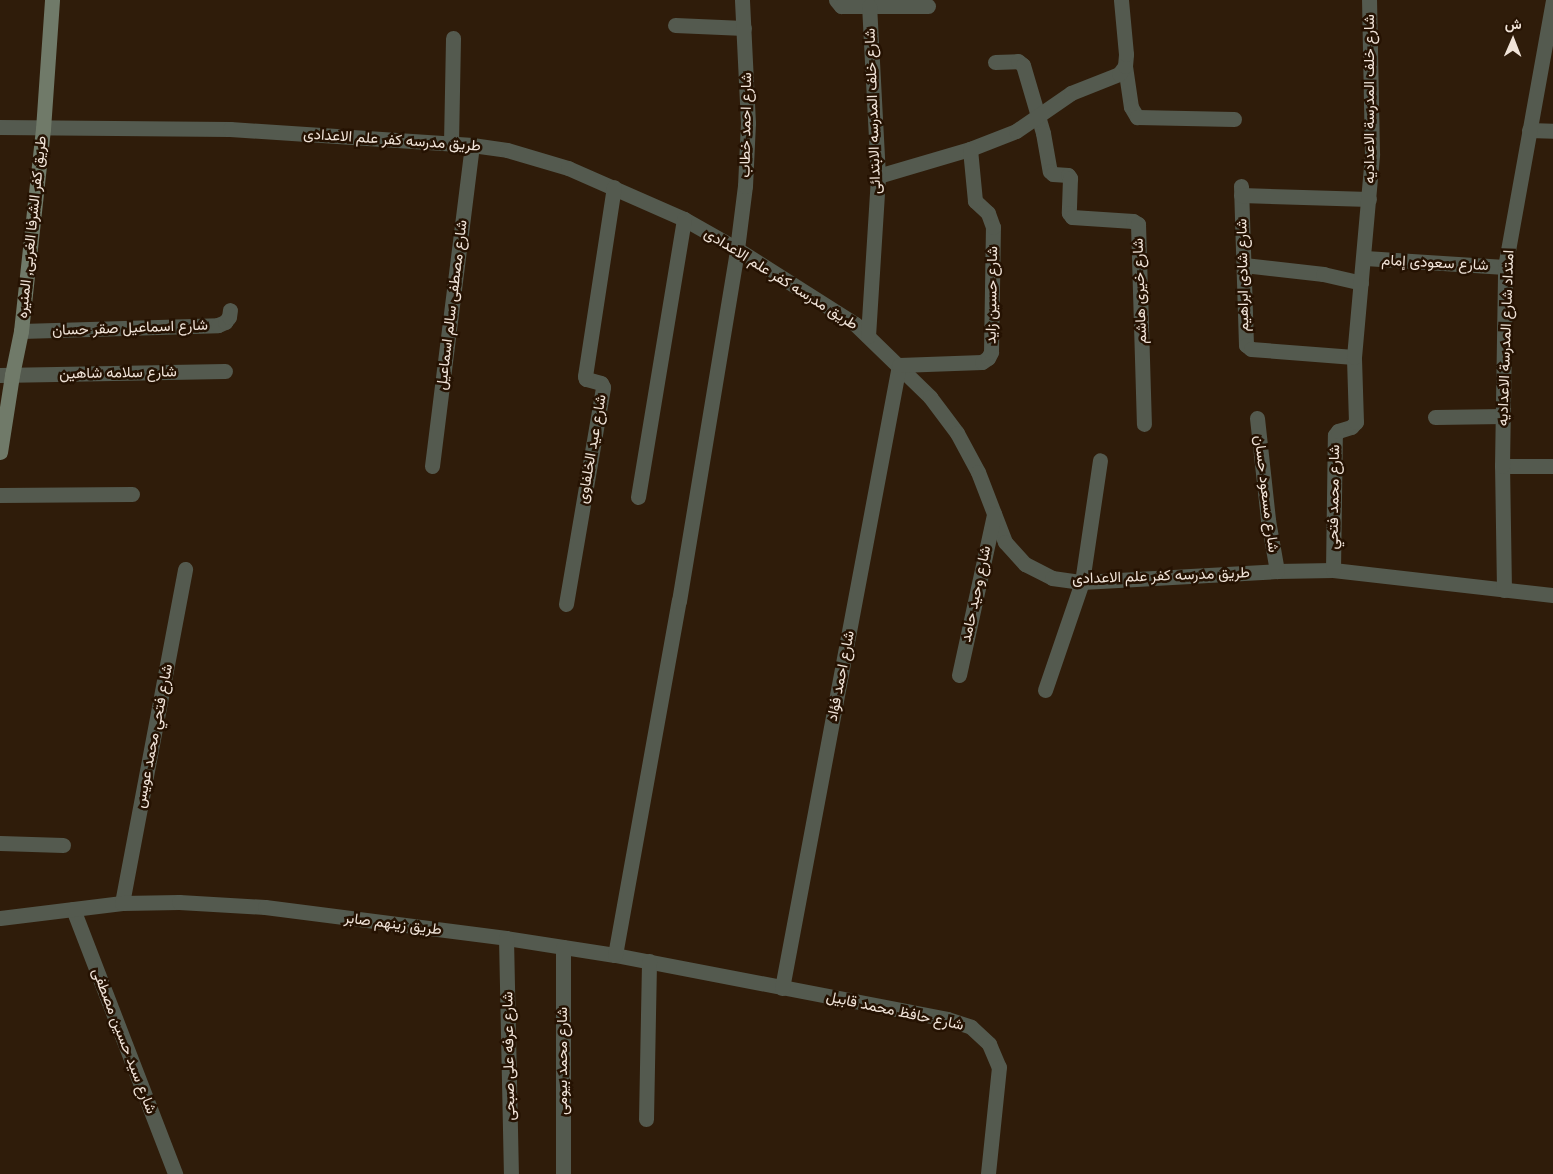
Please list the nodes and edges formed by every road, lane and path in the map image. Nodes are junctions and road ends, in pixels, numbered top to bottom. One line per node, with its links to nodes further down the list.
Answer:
1 (52, 0): 18 (street, طريق كفر الشرفا الغربى, المنيره)
2 (742, 0): 10 (street, شارع احمد خطاب)
3 (836, 0): 7 (street)
4 (1121, 0): 14 (street)
5 (1370, 0): 26 (street, شارع خلف المدرسة الاعداديه)
6 (1553, 0): 12 (street, امتداد شارع المدرسة الاعداديه)
7 (869, 6): 8 (street); 24 (street, شارع خلف المدرسه الابتدائى)
8 (928, 6)
9 (675, 25): 10 (street)
10 (744, 28): 28 (street, شارع احمد خطاب)
11 (453, 38): 21 (street)
12 (1548, 51): 19 (street, امتداد شارع المدرسة الاعداديه)
13 (994, 62): 15 (street)
14 (1125, 66): 15 (street); 16 (street)
15 (1038, 115): 23 (street); 43 (street, شارع خيرى هاشم)
16 (1234, 119)
17 (0, 127): 18 (street, طريق مدرسه كفر علم الاعدادى)
18 (43, 129): 21 (street, طريق مدرسه كفر علم الاعدادى); 34 (street, طريق كفر الشرفا الغربى, المنيره)
19 (1529, 130): 20 (street); 31 (street, امتداد شارع المدرسة الاعداديه)
20 (1553, 131)
21 (451, 143): 22 (street, طريق مدرسه كفر علم الاعدادى)
22 (472, 145): 25 (street, طريق مدرسه كفر علم الاعدادى); 46 (street, شارع مصطفى سالم اسماعيل)
23 (970, 148): 24 (street); 37 (street, شارع حسين زايد)
24 (878, 176): 35 (street, شارع خلف المدرسه الابتدائى)
25 (614, 188): 27 (street, طريق مدرسه كفر علم الاعدادى); 59 (street, شارع عيد الخلفاوى)
26 (1369, 199): 29 (street, شارع خلف المدرسة الاعداديه); 30 (street, شارع شادى ابراهيم)
27 (684, 219): 28 (street, طريق مدرسه كفر علم الاعدادى); 51 (street)
28 (736, 249): 35 (street, طريق مدرسه كفر علم الاعدادى); 69 (street, شارع احمد خطاب)
29 (1365, 258): 31 (street, شارع سعودى إمام); 32 (street, شارع محمد فتحي)
30 (1244, 265): 32 (street); 36 (street, شارع شادى ابراهيم)
31 (1505, 267): 40 (street, امتداد شارع المدرسة الاعداديه)
32 (1361, 283): 36 (street, شارع محمد فتحي)
33 (230, 310): 34 (street, شارع اسماعيل صقر حسان)
34 (21, 331): 39 (street, طريق كفر الشرفا الغربى, المنيره)
35 (868, 336): 37 (street, طريق مدرسه كفر علم الاعدادى)
36 (1354, 357): 54 (street, شارع محمد فتحي)
37 (899, 365): 52 (street, طريق مدرسه كفر علم الاعدادى); 71 (street, شارع احمد فؤاد)
38 (225, 370): 39 (street, شارع سلامه شاهين)
39 (6, 375): 44 (street, طريق كفر الشرفا الغربى, المنيره)
40 (1503, 416): 41 (street); 47 (street, امتداد شارع المدرسة الاعداديه)
41 (1435, 417)
42 (1257, 418): 55 (street, شارع مسعود حسان)
43 (1144, 424)
44 (0, 452)
45 (1100, 460): 56 (street)
46 (432, 466)
47 (1502, 466): 48 (street); 57 (street, امتداد شارع المدرسة الاعداديه)
48 (1553, 466)
49 (132, 494): 50 (street)
50 (0, 495)
51 (638, 498)
52 (994, 514): 56 (street, طريق مدرسه كفر علم الاعدادى); 60 (street, شارع وحيد حامد)
53 (185, 569): 64 (street, شارع فتحي محمد عويس)
54 (1333, 570): 55 (street, طريق مدرسه كفر علم الاعدادى); 57 (street, طريق مدرسه كفر علم الاعدادى)
55 (1276, 571): 56 (street, طريق مدرسه كفر علم الاعدادى)
56 (1082, 582): 61 (street)
57 (1504, 590): 58 (street, طريق مدرسه كفر علم الاعدادى)
58 (1553, 595)
59 (566, 604)
60 (959, 675)
61 (1045, 690)
62 (0, 842): 63 (street)
63 (62, 845)
64 (122, 903): 65 (street, طريق زينهم صابر); 67 (street, طريق زينهم صابر)
65 (73, 909): 66 (street, طريق زينهم صابر); 73 (street, شارع سيد حسين مصطفى)
66 (0, 918)
67 (506, 938): 68 (street, طريق زينهم صابر); 74 (street, شارع عرفه على صبحى)
68 (563, 947): 69 (street, طريق زينهم صابر); 75 (street, شارع محمد بيومى)
69 (615, 955): 70 (street, طريق زينهم صابر)
70 (649, 961): 71 (street, طريق زينهم صابر); 72 (street)
71 (782, 988): 76 (street, شارع حافظ محمد قابيل)
72 (646, 1119)
73 (175, 1174)
74 (511, 1174)
75 (564, 1174)
76 (988, 1174)

